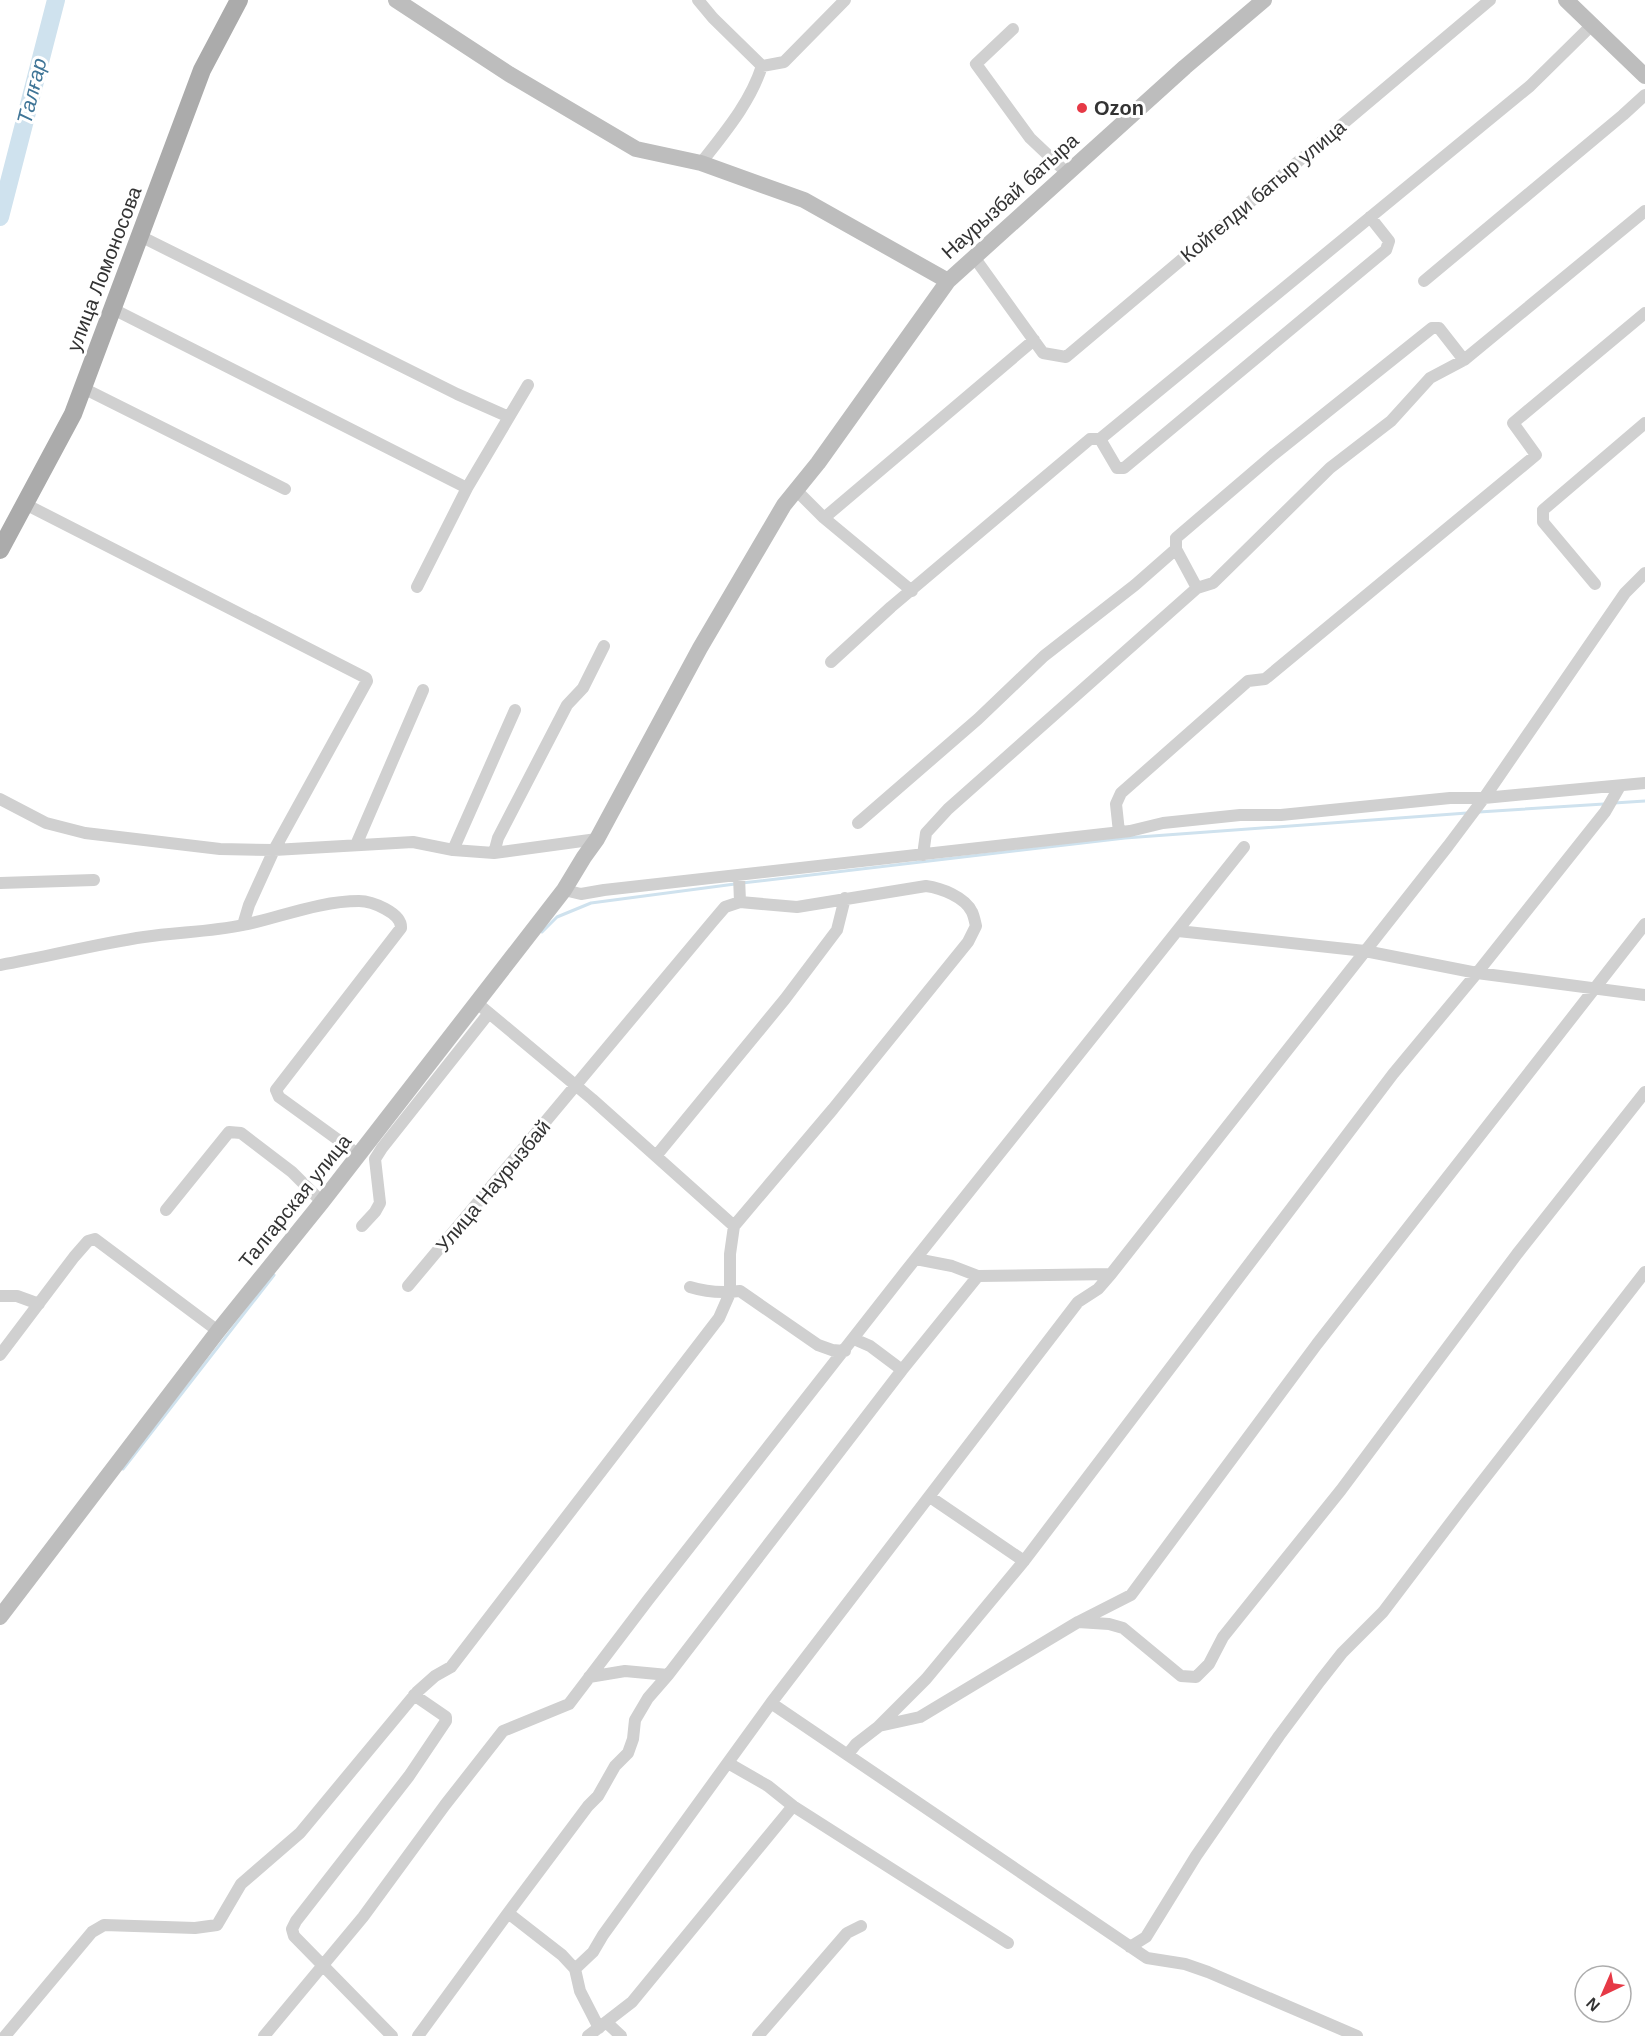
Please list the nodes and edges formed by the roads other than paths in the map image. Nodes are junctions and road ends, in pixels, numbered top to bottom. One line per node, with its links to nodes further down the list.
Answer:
1 (239, 0): 17 (main road, улица Ломоносова)
2 (396, 0): 13 (street)
3 (698, 0): 10 (street)
4 (845, 0): 10 (street)
5 (1264, 0): 14 (street, Наурызбай батыра)
6 (1490, 0): 23 (street, Койгелди батыр улица)
7 (1566, 0): 8 (street)
8 (1592, 26): 11 (street); 16 (street)
9 (1013, 28): 14 (street)
10 (762, 66): 13 (street)
11 (1645, 76)
12 (1645, 95): 20 (street)
13 (701, 163): 19 (street)
14 (1067, 173): 18 (street, Наурызбай батыра)
15 (1645, 211): 24 (street)
16 (1370, 217): 29 (street); 29 (street)
17 (140, 236): 21 (main road, улица Ломоносова); 27 (street)
18 (974, 257): 19 (street, Наурызбай батыра); 23 (street)
19 (948, 280): 32 (street, Наурызбай батыра)
20 (1424, 281)
21 (113, 309): 26 (main road, улица Ломоносова); 30 (street)
22 (1645, 313): 51 (street)
23 (1034, 340): 34 (street)
24 (1464, 360): 35 (street); 40 (street)
25 (528, 385): 27 (street)
26 (83, 388): 31 (street); 33 (main road, улица Ломоносова)
27 (509, 417): 30 (street)
28 (1645, 423): 38 (street)
29 (1100, 439): 41 (street)
30 (467, 488): 39 (street)
31 (285, 489)
32 (796, 490): 34 (street); 52 (street, Талгарская улица)
33 (25, 504): 36 (main road, улица Ломоносова); 55 (street)
34 (824, 518): 41 (street)
35 (1176, 549): 40 (street); 50 (street)
36 (0, 550)
37 (1645, 573): 48 (street)
38 (1595, 584)
39 (417, 587)
40 (1197, 588): 58 (street)
41 (912, 591): 43 (street)
42 (604, 646): 57 (street)
43 (831, 662)
44 (423, 690): 53 (street)
45 (515, 710): 56 (street)
46 (1645, 783): 47 (street)
47 (1620, 786): 48 (street); 70 (street)
48 (1484, 798): 51 (street); 68 (street)
49 (0, 799): 55 (street)
50 (858, 823)
51 (1119, 832): 58 (street)
52 (597, 839): 57 (street); 62 (street, Талгарская улица)
53 (356, 845): 55 (street); 56 (street)
54 (1244, 847): 67 (street)
55 (274, 850): 65 (street)
56 (453, 850): 57 (street)
57 (494, 853)
58 (922, 855): 60 (street)
59 (94, 880): 61 (street)
60 (739, 881): 62 (street); 64 (street)
61 (0, 883)
62 (564, 890): 73 (street, Талгарская улица)
63 (845, 898): 64 (street); 77 (street); 81 (street)
64 (740, 902): 74 (street, Улица Наурызбай)
65 (243, 924): 69 (street); 76 (street)
66 (1645, 924): 71 (street)
67 (1178, 931): 68 (street); 82 (street)
68 (1365, 951): 70 (street); 84 (street)
69 (0, 965)
70 (1477, 973): 71 (street); 97 (street)
71 (1594, 988): 72 (street); 99 (street)
72 (1645, 995)
73 (483, 1007): 74 (street); 76 (street, Талгарская улица); 80 (street)
74 (577, 1086): 77 (street); 86 (street, Улица Наурызбай)
75 (1645, 1092): 99 (street)
76 (359, 1155): 78 (street, Талгарская улица)
77 (656, 1156): 81 (street)
78 (322, 1202): 79 (street); 91 (street, Талгарская улица)
79 (166, 1210)
80 (362, 1226)
81 (734, 1226): 88 (street)
82 (916, 1259): 85 (street); 92 (street)
83 (1645, 1272): 111 (street)
84 (1111, 1274): 85 (street); 96 (street)
85 (978, 1276): 95 (street)
86 (408, 1286)
87 (690, 1287): 88 (street)
88 (730, 1293): 93 (street); 102 (street)
89 (0, 1296): 90 (street)
90 (39, 1304): 91 (street); 94 (street)
91 (218, 1331): 98 (street, Талгарская улица)
92 (854, 1339): 93 (street); 95 (street)
93 (845, 1351): 101 (street)
94 (0, 1355)
95 (902, 1370): 100 (street)
96 (930, 1497): 97 (street); 103 (street)
97 (1024, 1561): 104 (street)
98 (0, 1617)
99 (1078, 1622): 104 (street)
100 (668, 1675): 101 (street); 108 (street)
101 (589, 1677): 112 (street)
102 (414, 1695): 112 (street); 115 (street)
103 (771, 1703): 105 (street); 106 (street)
104 (878, 1727): 105 (street)
105 (848, 1754): 111 (street)
106 (728, 1763): 107 (street); 113 (street)
107 (793, 1806): 110 (street); 114 (street)
108 (508, 1913): 113 (street); 118 (street)
109 (861, 1926): 121 (street)
110 (1008, 1943)
111 (1130, 1947): 122 (street)
112 (323, 1964): 116 (street); 117 (street)
113 (575, 1969): 114 (street)
114 (602, 2025): 119 (street); 120 (street)
115 (5, 2036)
116 (264, 2036)
117 (393, 2036)
118 (418, 2036)
119 (588, 2036)
120 (621, 2036)
121 (758, 2036)
122 (1356, 2036)

